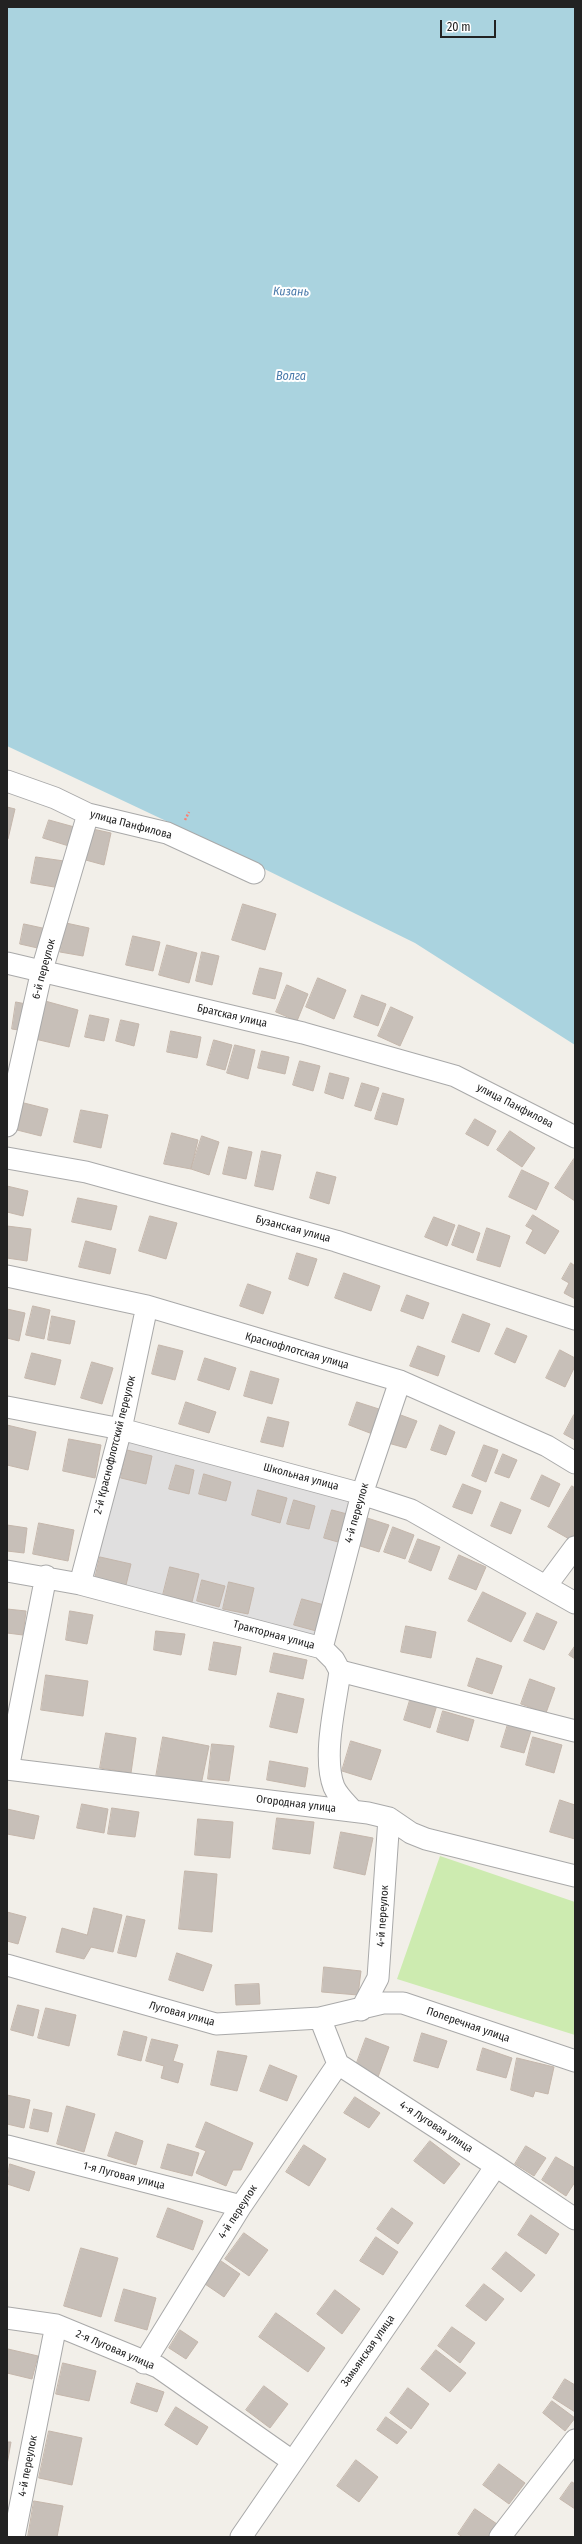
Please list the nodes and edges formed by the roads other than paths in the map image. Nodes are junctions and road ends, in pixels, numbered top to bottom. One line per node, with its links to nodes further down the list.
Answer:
1 (7, 782): 2 (street, улица Панфилова)
2 (88, 814): 3 (street, улица Панфилова); 5 (street, 6-й переулок)
3 (254, 873)
4 (7, 963): 5 (street, Братская улица)
5 (42, 970): 6 (street, Братская улица); 7 (street, 6-й переулок)
6 (455, 1076): 8 (street, улица Панфилова)
7 (7, 1126)
8 (575, 1137)
9 (7, 1158): 12 (street, Бузанская улица)
10 (7, 1276): 11 (street, Краснофлотская улица)
11 (147, 1306): 13 (street, Краснофлотская улица); 15 (street, 2-й Краснофлотский переулок)
12 (575, 1319)
13 (400, 1381): 16 (street, Краснофлотская улица); 17 (street, 4-й переулок)
14 (7, 1407): 15 (street, Школьная улица)
15 (121, 1429): 17 (street, Школьная улица); 21 (street, 2-й Краснофлотский переулок)
16 (575, 1463)
17 (362, 1494): 22 (street, Школьная улица); 24 (street, 4-й переулок)
18 (575, 1547): 22 (street)
19 (7, 1570): 20 (street, Тракторная улица)
20 (46, 1576): 21 (street, Тракторная улица); 27 (street)
21 (80, 1584): 24 (street, Тракторная улица)
22 (546, 1586): 23 (street, Школьная улица)
23 (575, 1603)
24 (322, 1648): 25 (street, Тракторная улица)
25 (340, 1670): 26 (street); 28 (street)
26 (575, 1731)
27 (7, 1769): 28 (street, Огородная улица)
28 (353, 1811): 29 (street, Огородная улица)
29 (389, 1818): 30 (street, Огородная улица); 32 (street, 4-й переулок)
30 (575, 1876)
31 (7, 1965): 33 (street, Луговая улица)
32 (360, 2010): 33 (street, Луговая улица); 34 (street, Поперечная улица)
33 (320, 2018): 35 (street)
34 (575, 2061)
35 (338, 2064): 37 (street, 4-я Луговая улица); 38 (street, 4-й переулок)
36 (7, 2146): 38 (street, 1-я Луговая улица)
37 (496, 2166): 39 (street, 4-я Луговая улица); 44 (street, Замьянская улица)
38 (241, 2206): 42 (street, 4-й переулок)
39 (575, 2219)
40 (7, 2318): 41 (street, 2-я Луговая улица)
41 (56, 2325): 42 (street, 2-я Луговая улица); 45 (street, 4-й переулок)
42 (144, 2363): 44 (street, 2-я Луговая улица)
43 (575, 2440): 47 (street)
44 (292, 2461): 46 (street, Замьянская улица)
45 (14, 2537)
46 (241, 2537)
47 (500, 2537)

